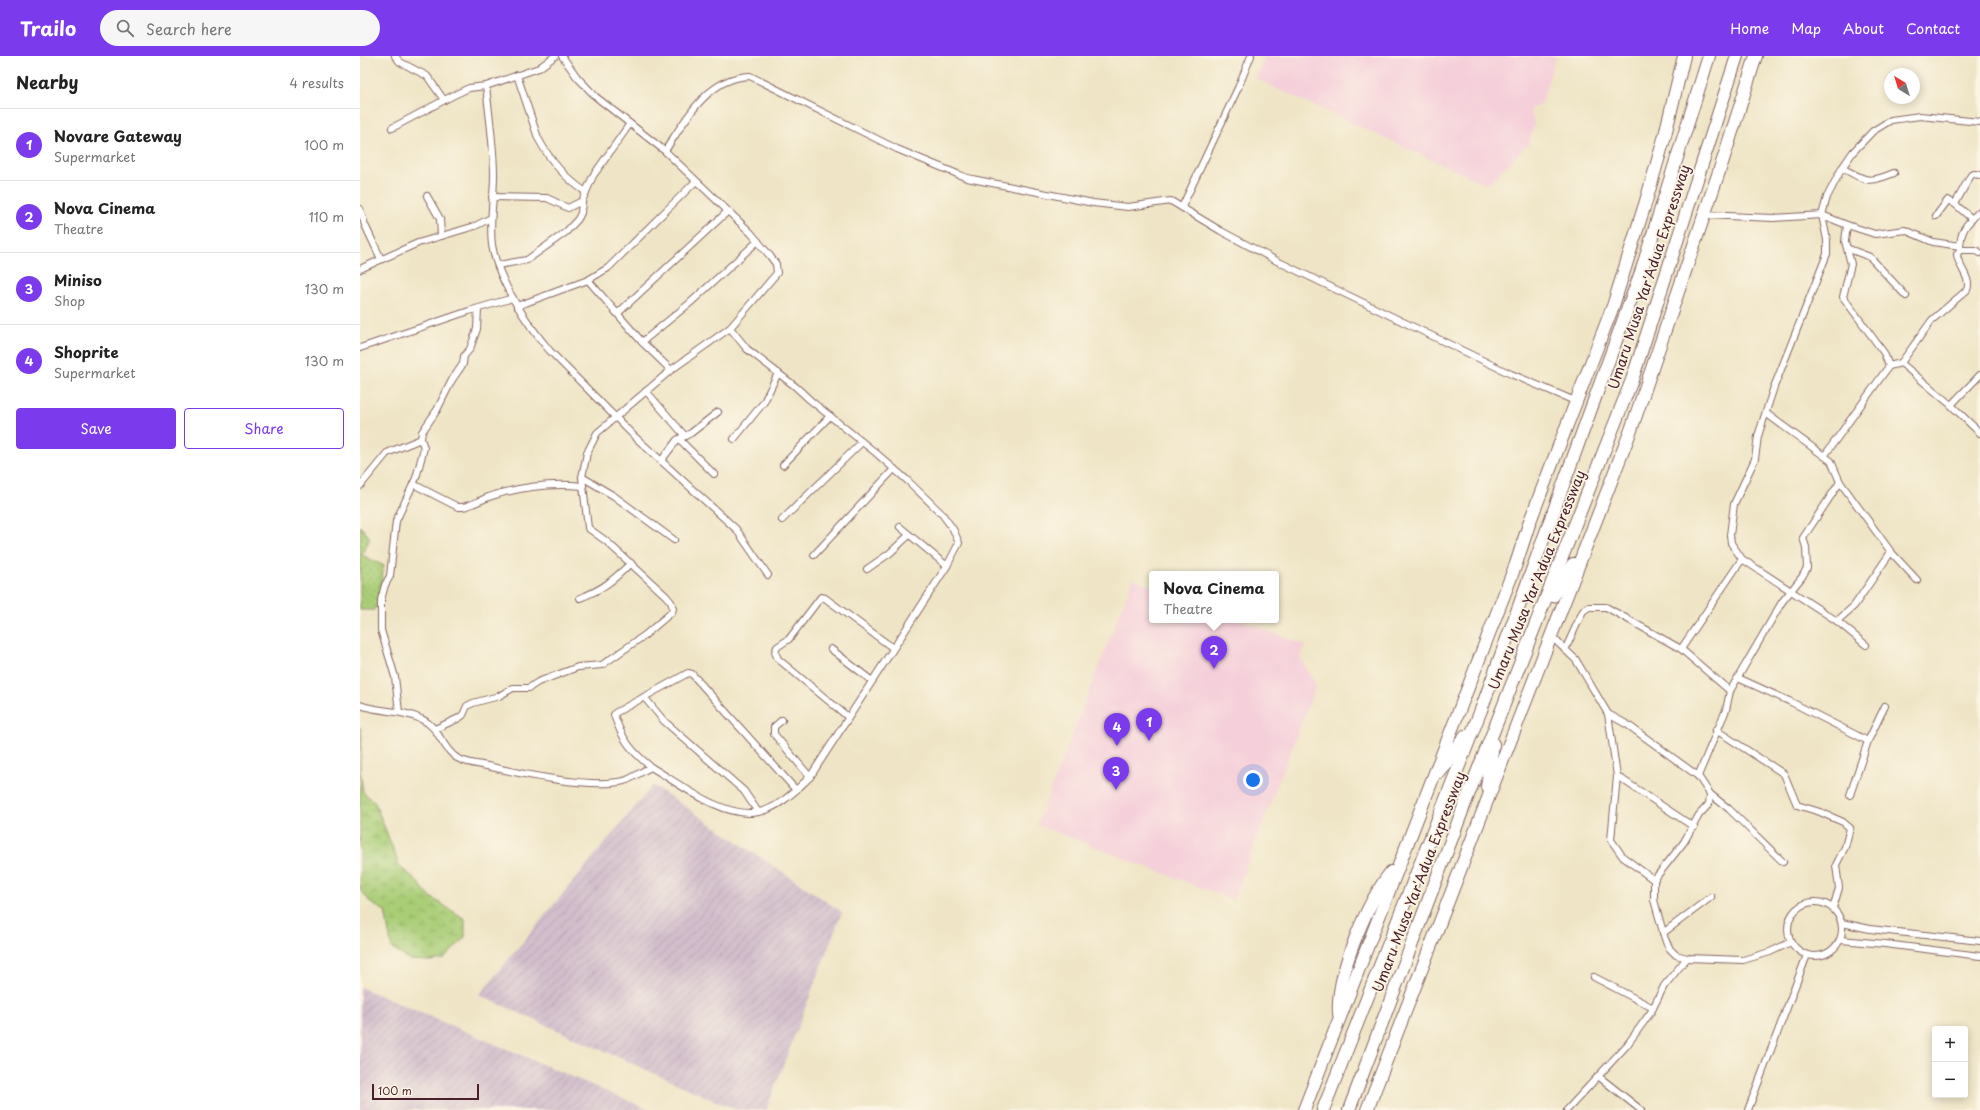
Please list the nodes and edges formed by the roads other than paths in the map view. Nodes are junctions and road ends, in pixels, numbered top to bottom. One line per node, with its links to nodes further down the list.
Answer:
1 (394, 56): 11 (street)
2 (555, 56): 9 (street)
3 (562, 56): 13 (street)
4 (1251, 56): 25 (street)
5 (1684, 56): 58 (highway, Umaru Musa Yar'Adua Expressway)
6 (1709, 56): 96 (highway, Umaru Musa Yar'Adua Expressway)
7 (1737, 56): 97 (highway, Umaru Musa Yar'Adua Expressway)
8 (1756, 56): 29 (highway)
9 (517, 75): 10 (street); 20 (street)
10 (486, 86): 11 (street); 22 (street)
11 (444, 100): 14 (street)
12 (1980, 122): 16 (street)
13 (629, 125): 15 (street); 20 (street)
14 (392, 128)
15 (665, 151): 19 (street); 25 (street)
16 (1842, 168): 17 (street); 30 (street)
17 (1894, 173)
18 (1980, 175): 24 (street)
19 (696, 181): 28 (street); 43 (street)
20 (586, 192): 23 (street)
21 (427, 196): 35 (street)
22 (492, 197): 23 (street); 32 (street)
23 (582, 201): 41 (street)
24 (1955, 204): 31 (street); 33 (street)
25 (1182, 207): 58 (street)
26 (360, 209): 40 (street)
27 (1980, 211): 33 (street)
28 (727, 212): 36 (street); 48 (street)
29 (1704, 215): 30 (street); 85 (highway)
30 (1822, 215): 34 (street); 61 (street)
31 (1936, 216)
32 (491, 218): 35 (street); 41 (street)
33 (1972, 218): 37 (street)
34 (1846, 225): 37 (street); 38 (street)
35 (441, 236): 40 (street)
36 (758, 241): 49 (street); 50 (street)
37 (1960, 248): 39 (street); 52 (street)
38 (1849, 249): 44 (street); 53 (street)
39 (1980, 253)
40 (381, 260): 42 (street)
41 (498, 265): 45 (street)
42 (360, 269)
43 (588, 280): 46 (street); 48 (street)
44 (1906, 296)
45 (513, 298): 46 (street); 47 (street)
46 (517, 306): 62 (street)
47 (478, 309): 51 (street); 67 (street)
48 (618, 313): 50 (street)
49 (730, 328): 54 (street); 55 (street)
50 (642, 342): 54 (street)
51 (360, 348)
52 (1901, 363): 53 (street); 59 (street)
53 (1889, 366): 70 (street)
54 (671, 370): 57 (street)
55 (778, 373): 63 (street); 66 (street)
56 (1980, 376): 59 (street)
57 (646, 391): 62 (street); 65 (street)
58 (1575, 401): 81 (highway, Umaru Musa Yar'Adua Expressway)
59 (1951, 405): 64 (street)
60 (718, 412): 65 (street)
61 (1766, 414): 70 (street); 88 (street)
62 (615, 416): 71 (street); 75 (street)
63 (830, 416): 69 (street); 72 (street)
64 (1980, 433)
65 (685, 436): 68 (street)
66 (734, 438)
67 (421, 439): 77 (street); 78 (street)
68 (679, 439): 71 (street); 74 (street)
69 (862, 442): 73 (street); 80 (street)
70 (1825, 456): 76 (street)
71 (661, 461): 92 (street)
72 (783, 464)
73 (894, 469): 87 (street); 90 (street)
74 (714, 474)
75 (582, 477): 79 (street); 84 (street)
76 (1840, 482): 86 (street); 94 (street)
77 (413, 484): 79 (street); 111 (street)
78 (360, 486)
79 (583, 486): 89 (street)
80 (782, 520)
81 (1530, 521): 96 (highway); 124 (highway, Umaru Musa Yar'Adua Expressway)
82 (900, 527): 83 (street)
83 (910, 535): 90 (street); 91 (street)
84 (674, 540)
85 (1588, 541): 97 (highway); 99 (highway)
86 (1891, 552): 93 (street); 98 (street)
87 (814, 555)
88 (1742, 559): 94 (street); 103 (street)
89 (631, 563): 95 (street); 117 (street)
90 (947, 566): 101 (street)
91 (867, 569)
92 (768, 575)
93 (1917, 580)
94 (1791, 592): 98 (street); 105 (street)
95 (580, 598)
96 (1520, 601): 115 (highway, Umaru Musa Yar'Adua Expressway)
97 (1537, 620): 116 (highway, Umaru Musa Yar'Adua Expressway)
98 (1837, 621): 100 (street)
99 (1551, 636): 104 (street); 128 (highway)
100 (1866, 645)
101 (893, 648): 106 (street); 113 (street)
102 (831, 649): 106 (street)
103 (1682, 649): 104 (street); 107 (street)
104 (1565, 650): 112 (street)
105 (1738, 678): 107 (street); 119 (street)
106 (872, 681): 113 (street)
107 (1730, 691): 118 (street)
108 (644, 697): 120 (street); 125 (street); 129 (street)
109 (360, 705): 111 (street)
110 (1885, 706): 119 (street)
111 (399, 712): 117 (street)
112 (1608, 714): 121 (street); 122 (street)
113 (848, 718): 123 (street)
114 (782, 720): 123 (street)
115 (1476, 720): 124 (highway); 147 (highway, Umaru Musa Yar'Adua Expressway)
116 (1496, 725): 128 (highway); 148 (highway, Umaru Musa Yar'Adua Expressway)
117 (435, 729): 120 (street)
118 (1716, 730): 122 (street); 134 (street)
119 (1868, 742): 127 (street)
120 (651, 767): 129 (street)
121 (1617, 776): 130 (street); 132 (street)
122 (1698, 776): 126 (street)
123 (810, 777): 125 (street)
124 (1429, 788): 146 (highway, Umaru Musa Yar'Adua Expressway)
125 (796, 790): 129 (street)
126 (1710, 794): 130 (street); 131 (street)
127 (1850, 795)
128 (1484, 808): 149 (highway)
129 (758, 812)
130 (1694, 826): 132 (street)
131 (1783, 862)
132 (1654, 880): 136 (street)
133 (1710, 897): 136 (street)
134 (1833, 908): 135 (street); 139 (street)
135 (1842, 923): 137 (street); 138 (street)
136 (1663, 933): 142 (street)
137 (1840, 940): 140 (street); 141 (street)
138 (1980, 941)
139 (1791, 942): 140 (street); 142 (street)
140 (1807, 955): 152 (street)
141 (1980, 956)
142 (1687, 958): 144 (street)
143 (1594, 977): 144 (street)
144 (1653, 1008): 145 (street)
145 (1598, 1076): 150 (street); 151 (street)
146 (1304, 1110)
147 (1323, 1110)
148 (1349, 1110)
149 (1367, 1110)
150 (1567, 1110)
151 (1641, 1110)
152 (1748, 1110)

